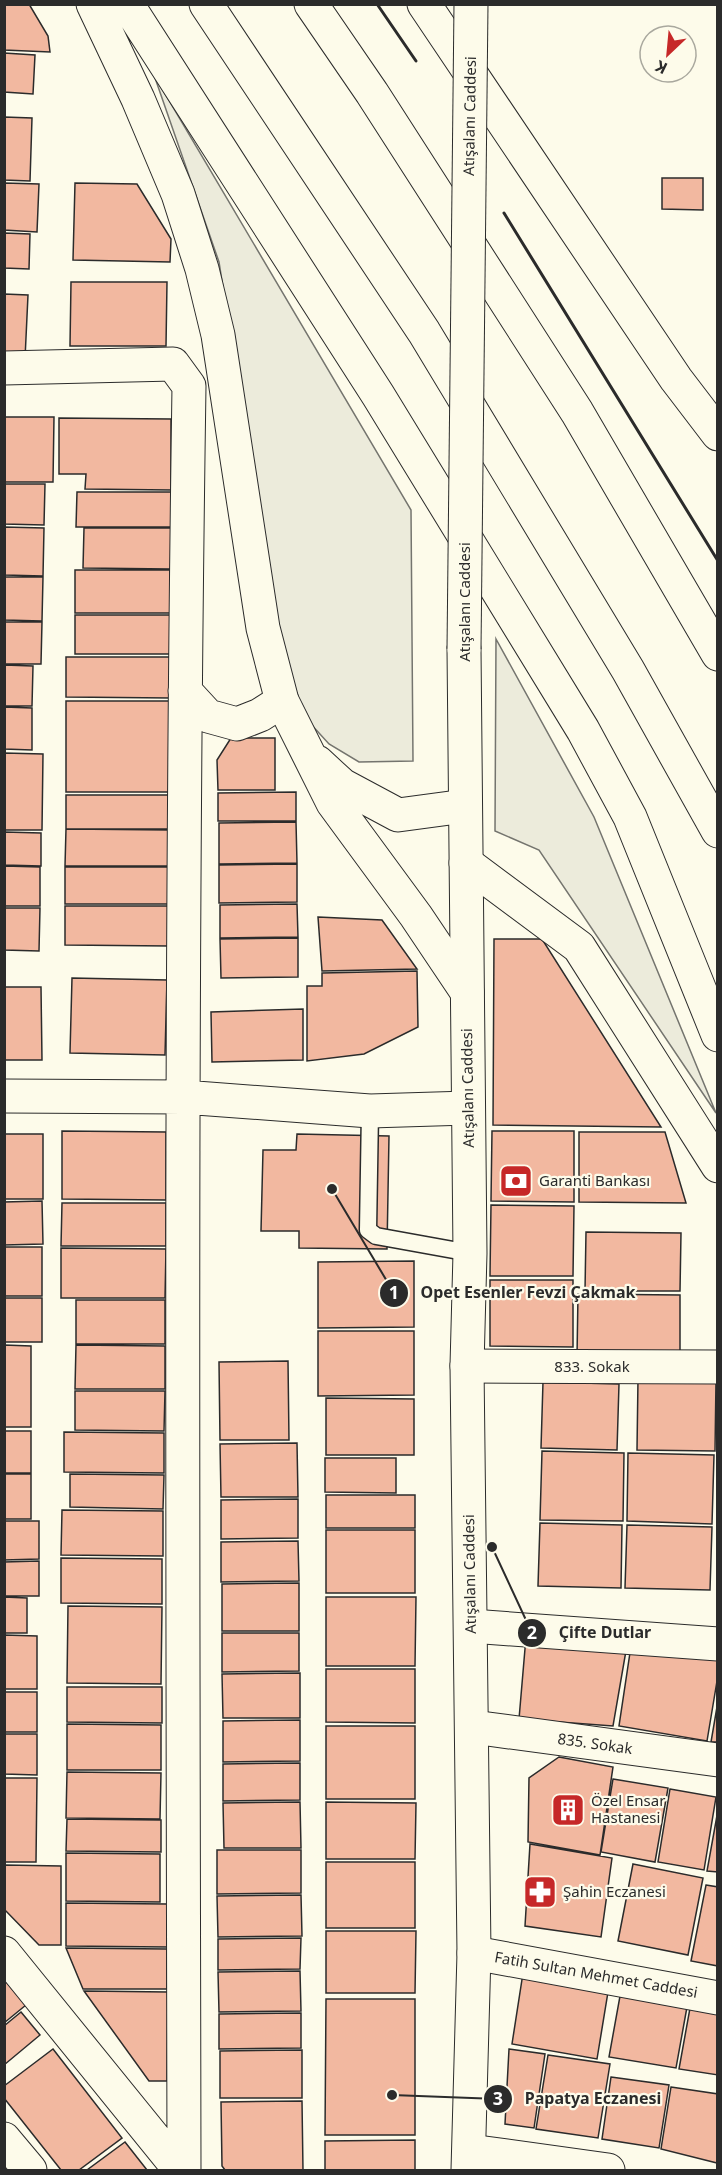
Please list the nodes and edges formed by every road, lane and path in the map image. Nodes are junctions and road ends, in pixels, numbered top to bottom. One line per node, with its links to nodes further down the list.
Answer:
1 (93, 4): 13 (main road)
2 (127, 4): 19 (main road)
3 (206, 4): 16 (main road)
4 (311, 4): 9 (main road)
5 (424, 4): 8 (main road)
6 (471, 4): 15 (main road, Atışalanı Caddesi, bridge)
7 (4, 368): 12 (main road)
8 (717, 434)
9 (626, 495): 10 (main road); 11 (main road)
10 (717, 620)
11 (717, 654)
12 (185, 691): 13 (main road); 21 (main road)
13 (282, 701): 14 (main road)
14 (309, 755): 15 (main road); 18 (main road)
15 (465, 806): 17 (main road, Atışalanı Caddesi)
16 (717, 831)
17 (466, 863): 18 (main road, Atışalanı Caddesi); 24 (main road)
18 (467, 992): 22 (main road, Atışalanı Caddesi)
19 (717, 1035)
20 (4, 1096): 21 (main road)
21 (183, 1097): 23 (main road); 38 (main road)
22 (468, 1108): 23 (main road); 25 (main road, Atışalanı Caddesi)
23 (370, 1111): 25 (lane)
24 (717, 1166)
25 (470, 1253): 26 (main road, Atışalanı Caddesi)
26 (467, 1366): 27 (main road, 833. Sokak); 28 (main road, Atışalanı Caddesi)
27 (717, 1367)
28 (471, 1626): 29 (main road); 30 (main road, Atışalanı Caddesi)
29 (717, 1644)
30 (473, 1727): 31 (main road, 835. Sokak); 33 (main road, Atışalanı Caddesi)
31 (717, 1760)
32 (4, 1953): 38 (main road)
33 (474, 1953): 34 (main road, Fatih Sultan Mehmet Caddesi); 36 (main road, Atışalanı Caddesi)
34 (717, 1998)
35 (4, 2139): 37 (main road)
36 (469, 2161): 39 (main road)
37 (30, 2170)
38 (182, 2170)
39 (608, 2170)

